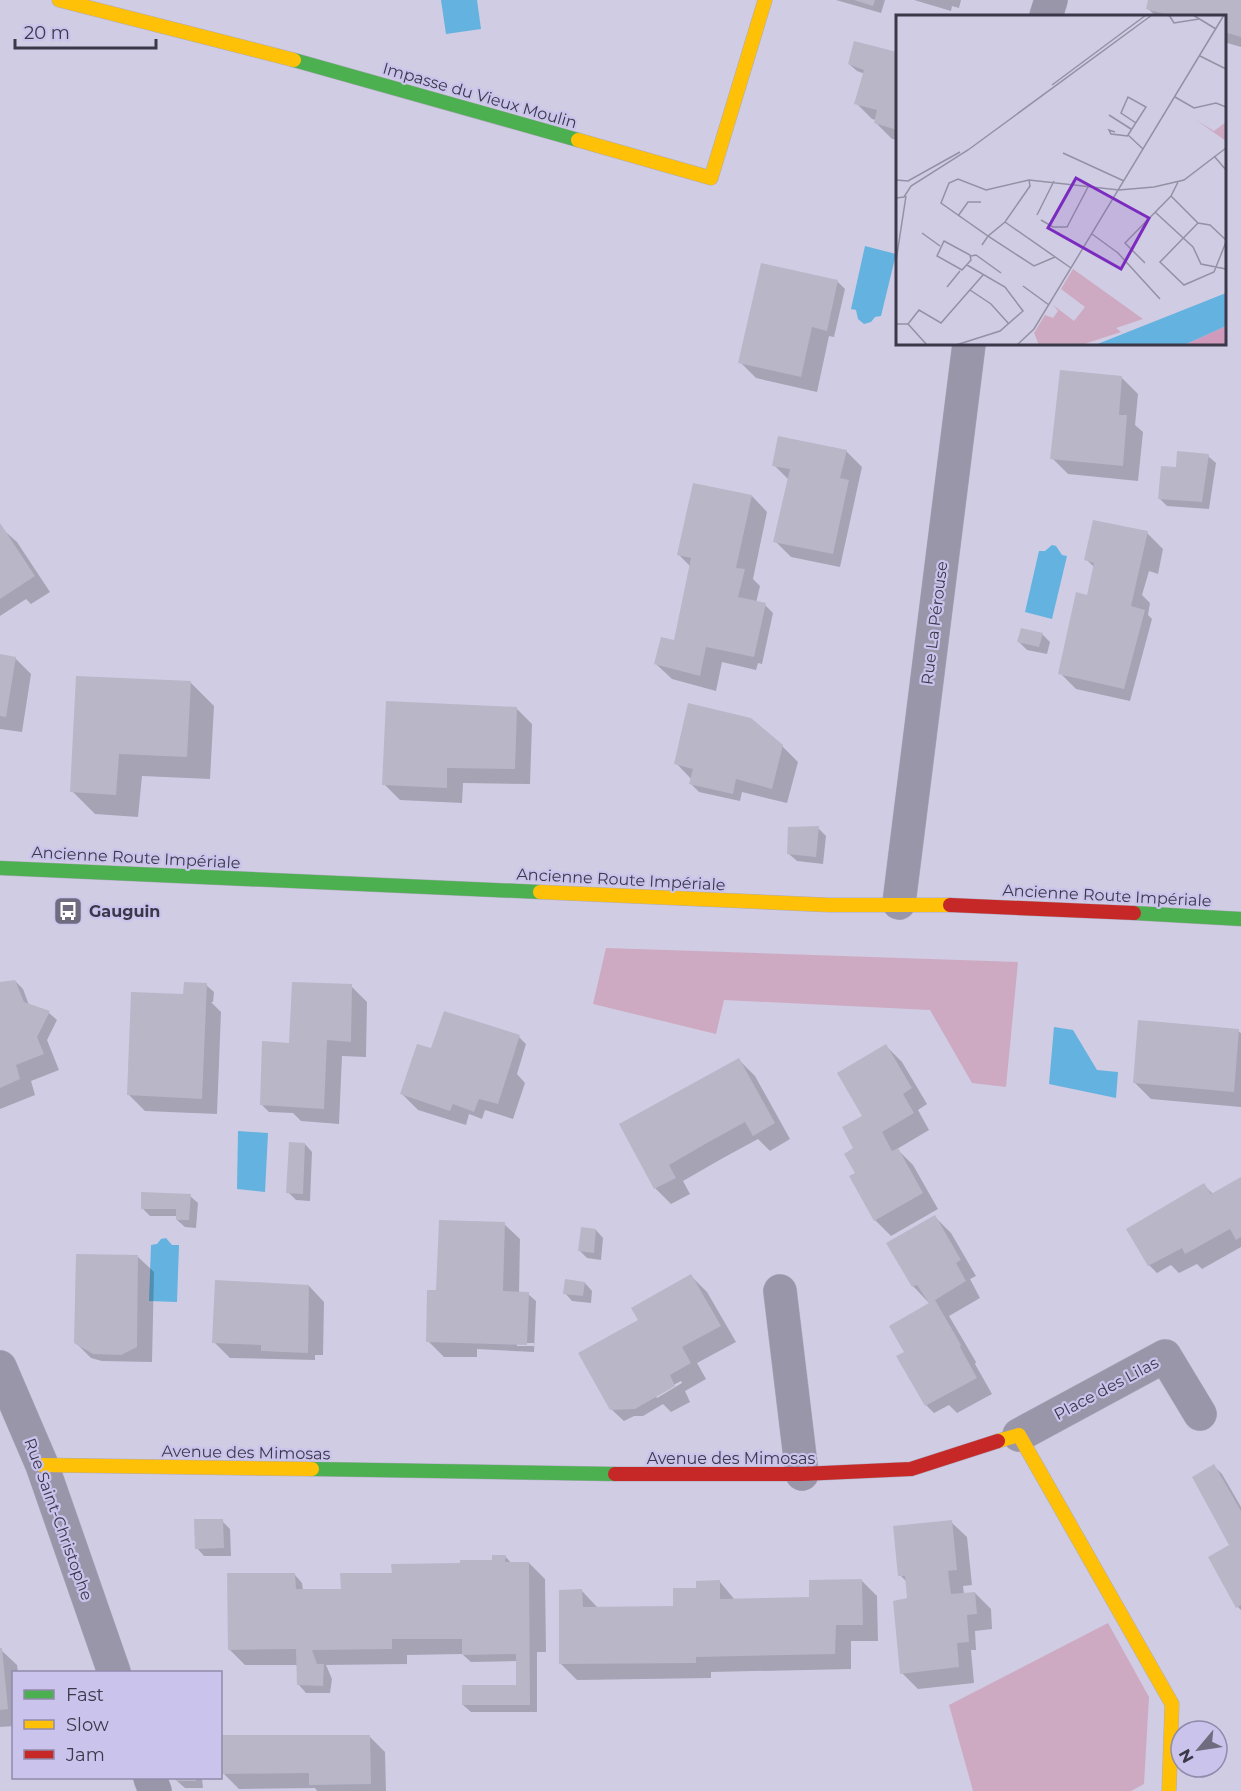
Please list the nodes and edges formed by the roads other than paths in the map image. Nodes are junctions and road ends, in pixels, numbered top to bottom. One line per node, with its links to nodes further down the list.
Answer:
1 (59, 0): 2 (street, Impasse du Vieux Moulin)
2 (765, 0)
3 (1051, 0): 4 (street)
4 (1046, 15)
5 (969, 345): 7 (street, Rue La Pérouse)
6 (0, 868): 7 (street, Ancienne Route Impériale)
7 (899, 903): 8 (street, Ancienne Route Impériale)
8 (1241, 919)
9 (780, 1291): 14 (street)
10 (0, 1368): 13 (street, Rue Saint-Christophe)
11 (1200, 1414): 12 (street, Place des Lilas)
12 (1019, 1435): 14 (street, Avenue des Mimosas); 16 (street)
13 (42, 1465): 14 (street, Avenue des Mimosas); 15 (street, Rue Saint-Christophe)
14 (801, 1474)
15 (114, 1671)
16 (1169, 1791)

